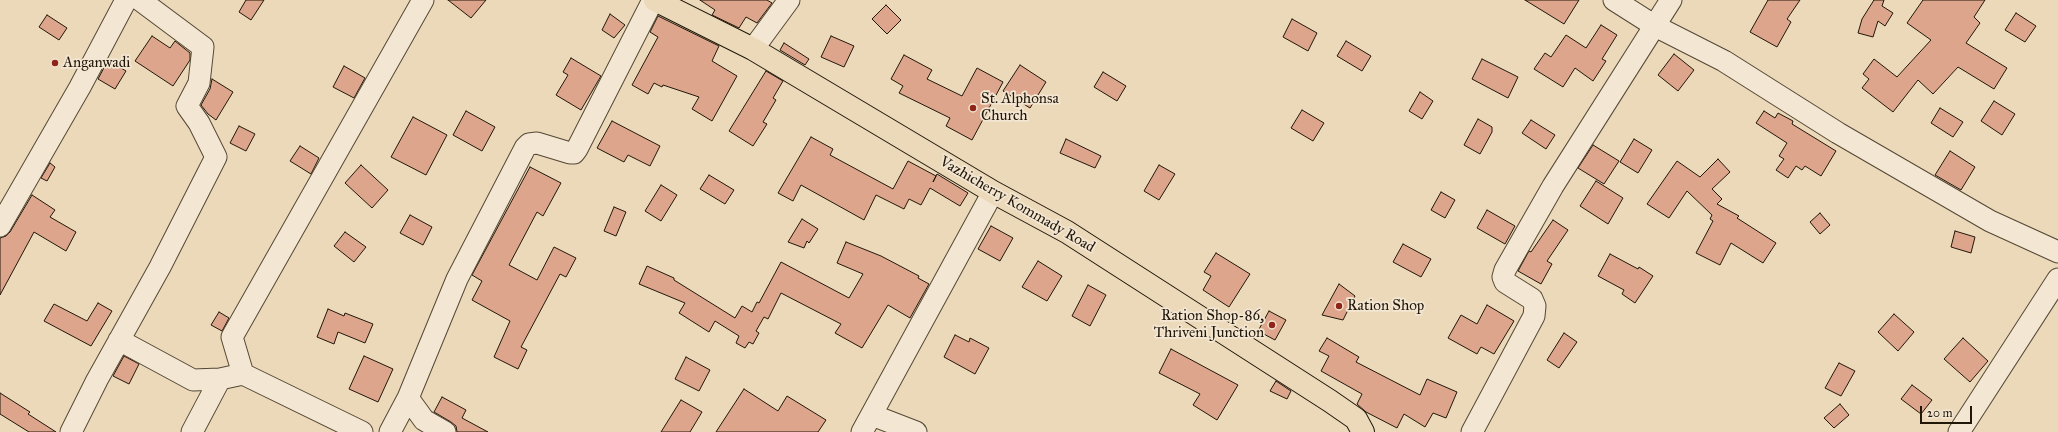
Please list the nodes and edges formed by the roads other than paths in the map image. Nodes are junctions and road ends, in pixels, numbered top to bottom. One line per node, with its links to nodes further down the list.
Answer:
1 (126, 0): 11 (street)
2 (140, 0): 14 (street)
3 (423, 0): 15 (street)
4 (654, 0): 9 (main road, Vazhicherry Kommady Road); 17 (street)
5 (789, 0): 9 (street)
6 (1614, 0): 8 (street)
7 (1671, 0): 8 (street)
8 (1655, 26): 12 (street); 26 (street)
9 (753, 49): 10 (main road, Vazhicherry Kommady Road)
10 (993, 192): 18 (street); 25 (main road, Vazhicherry Kommady Road)
11 (0, 226)
12 (2058, 252)
13 (2058, 279): 27 (street)
14 (120, 340): 16 (street); 19 (street)
15 (243, 374): 16 (street); 21 (street)
16 (220, 379): 20 (street)
17 (408, 398): 22 (street); 23 (street)
18 (867, 424): 24 (street)
19 (71, 432)
20 (192, 432)
21 (362, 432)
22 (390, 432)
23 (445, 432)
24 (916, 432)
25 (1363, 432)
26 (1472, 432)
27 (1959, 432)

